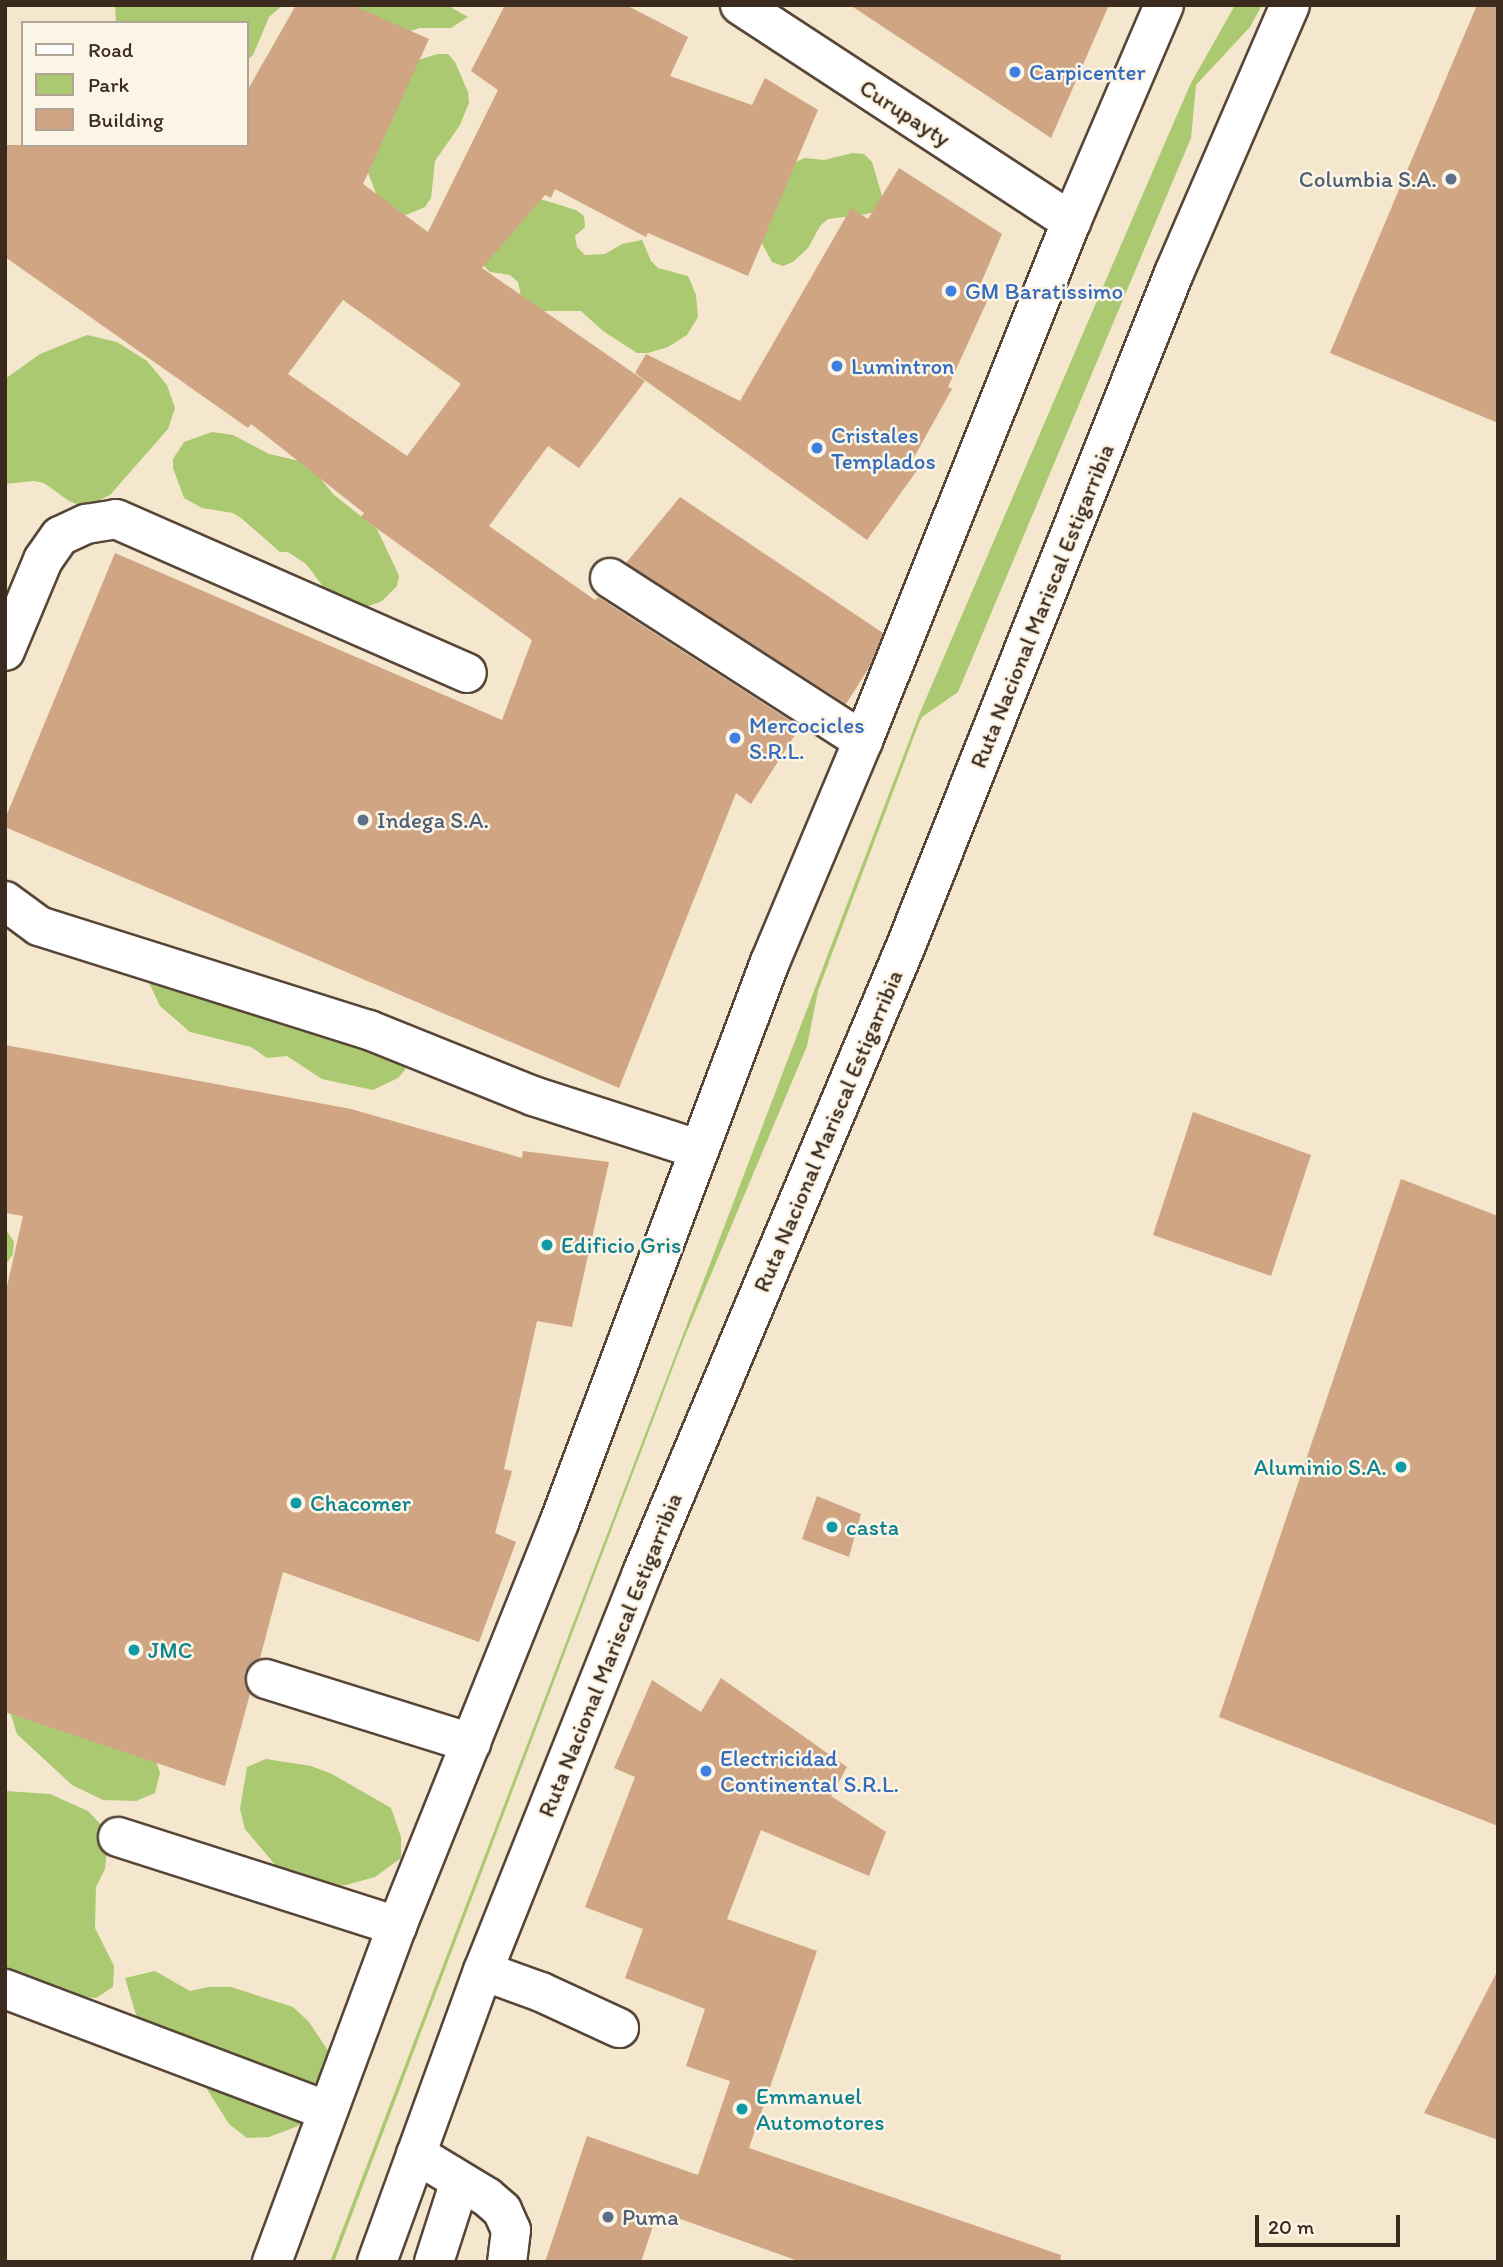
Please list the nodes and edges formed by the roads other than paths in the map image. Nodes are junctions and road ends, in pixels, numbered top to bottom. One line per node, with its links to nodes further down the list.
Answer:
1 (740, 5): 4 (main road, Curupayty)
2 (1164, 5): 4 (main road)
3 (1290, 5): 15 (main road, Ruta Nacional Mariscal Estigarribia)
4 (1071, 222): 8 (main road)
5 (610, 578): 8 (main road)
6 (5, 651): 7 (main road)
7 (467, 673)
8 (863, 741): 10 (main road)
9 (5, 901): 10 (main road)
10 (697, 1149): 12 (main road)
11 (266, 1679): 12 (main road)
12 (471, 1743): 14 (main road)
13 (118, 1836): 14 (main road)
14 (397, 1926): 18 (main road)
15 (482, 1971): 17 (main road); 19 (main road, Ruta Nacional Mariscal Estigarribia)
16 (5, 1989): 18 (main road)
17 (619, 2028)
18 (328, 2111): 21 (main road)
19 (416, 2154): 20 (main road); 22 (main road, Ruta Nacional Mariscal Estigarribia)
20 (460, 2180): 23 (main road); 24 (main road)
21 (272, 2262)
22 (377, 2262)
23 (434, 2262)
24 (507, 2262)

